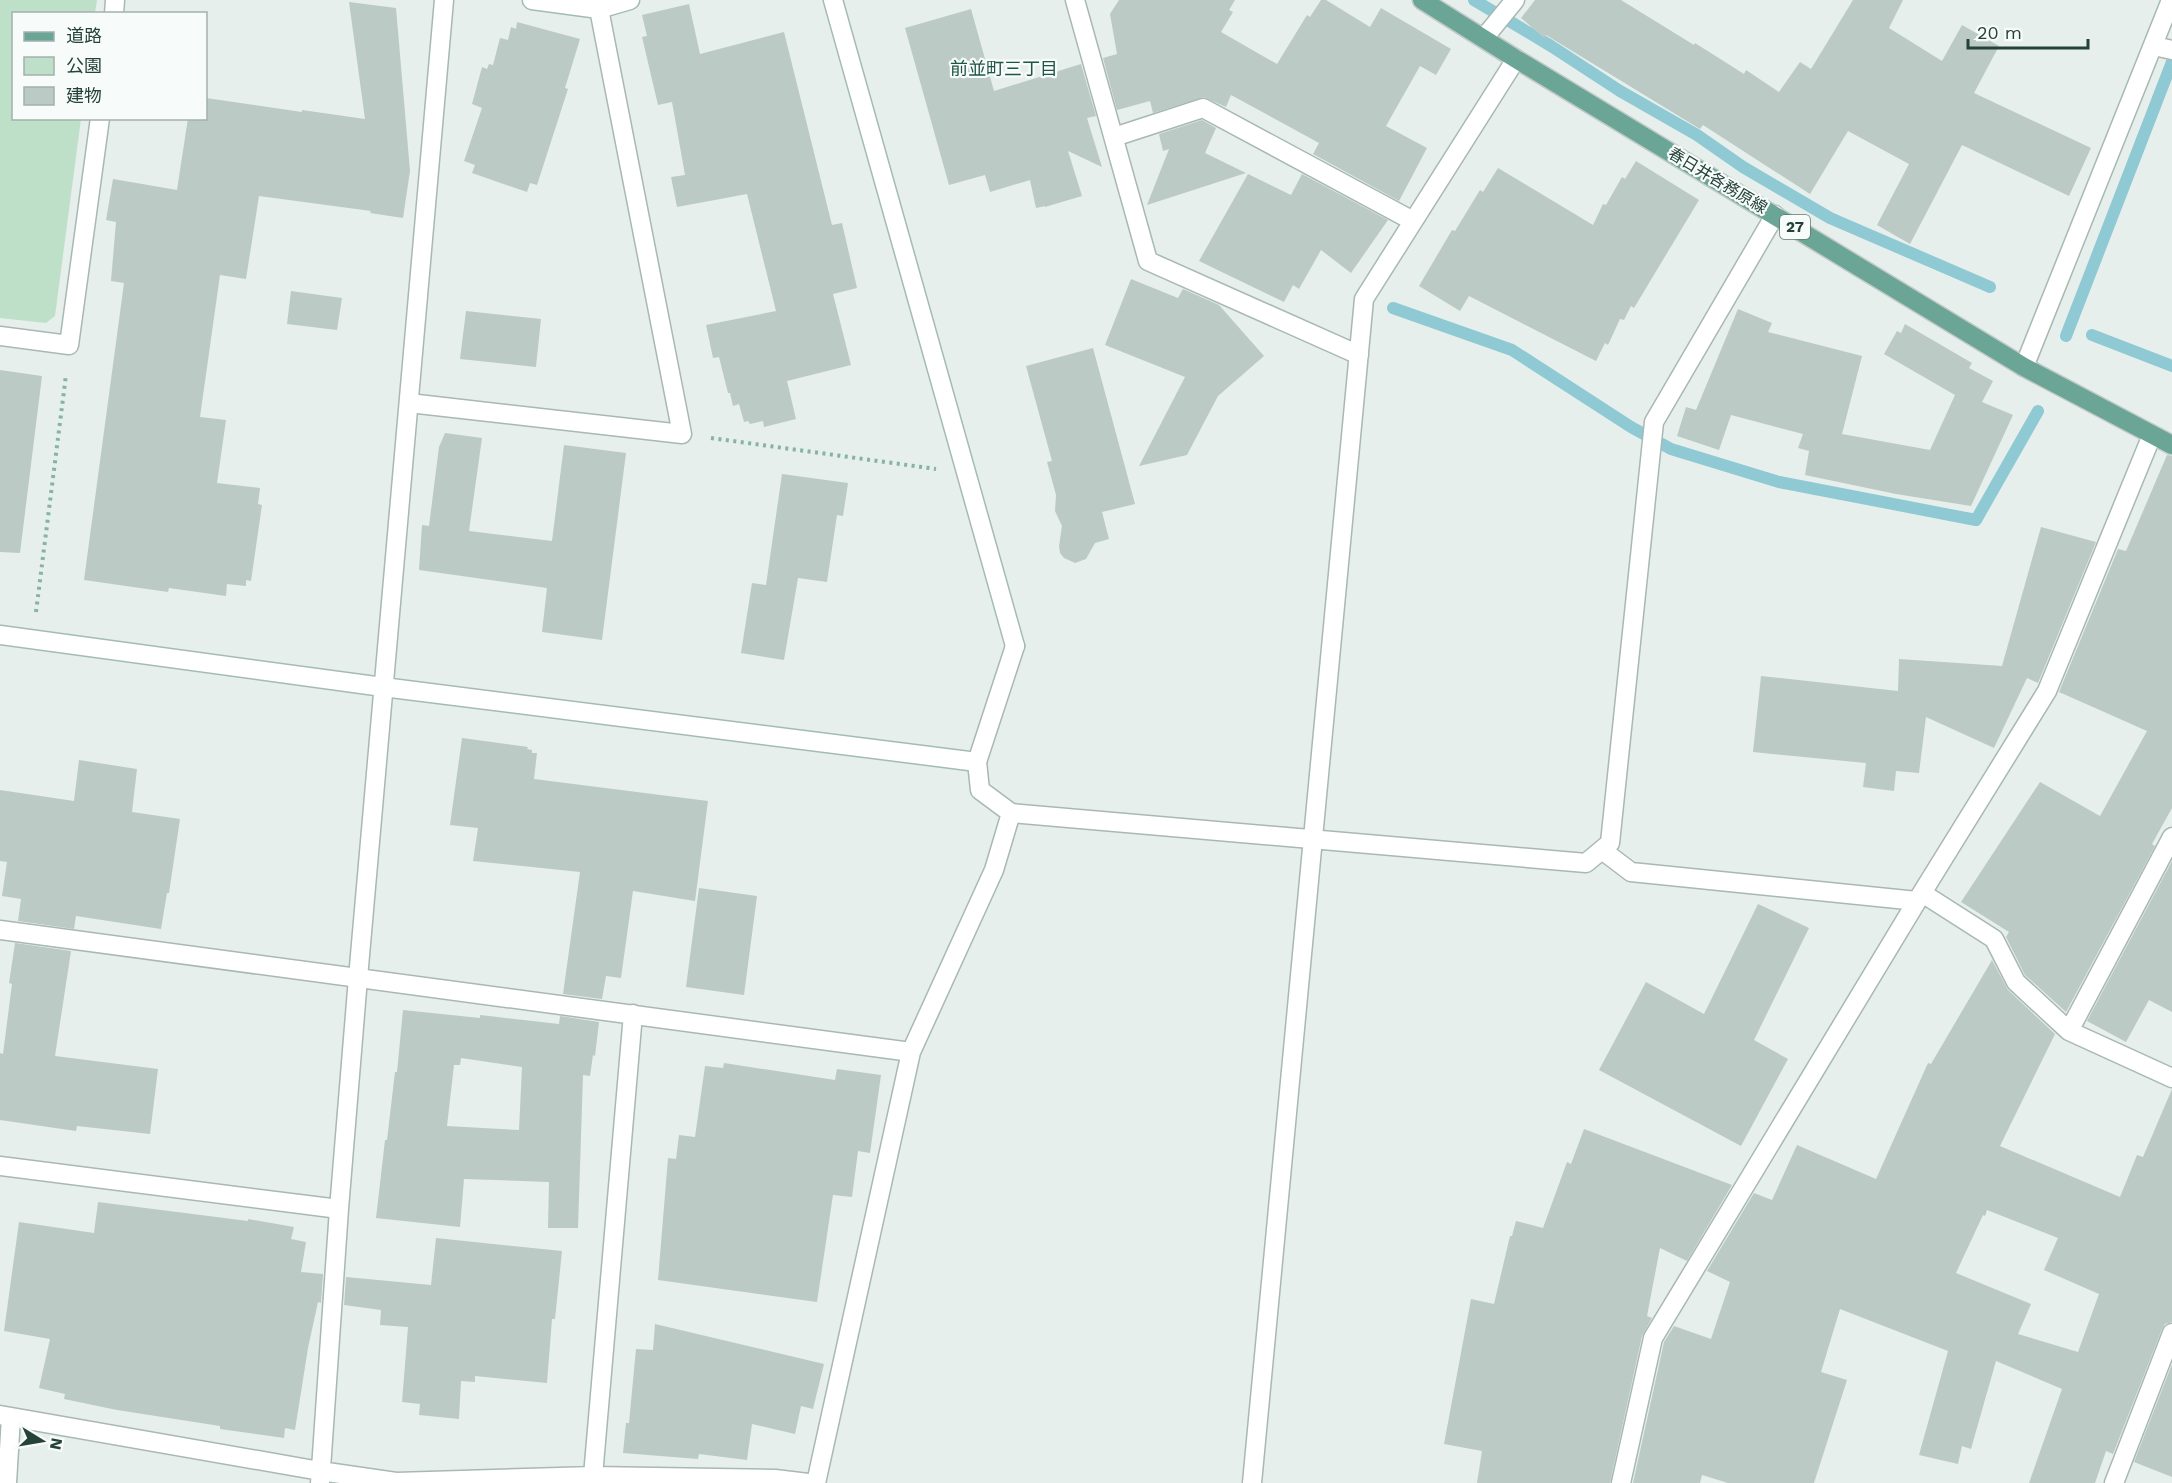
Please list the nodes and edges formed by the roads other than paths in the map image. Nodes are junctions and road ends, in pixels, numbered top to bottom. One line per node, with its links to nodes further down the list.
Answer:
1 (444, 0): 21 (street)
2 (532, 0): 9 (street)
3 (630, 0): 9 (street)
4 (833, 0): 26 (street)
5 (1075, 0): 15 (street)
6 (1422, 0): 10 (main road, 春日井各務原線 / 27)
7 (1515, 0): 10 (street)
8 (2171, 0): 11 (street)
9 (599, 9): 21 (street)
10 (1484, 38): 13 (main road, 春日井各務原線 / 27)
11 (2154, 46): 12 (street); 20 (street)
12 (2172, 50)
13 (1516, 59): 16 (main road, 春日井各務原線 / 27); 17 (street)
14 (100, 120): 18 (street)
15 (1114, 137): 17 (street); 19 (street)
16 (1775, 215): 20 (main road, 春日井各務原線 / 27); 30 (street)
17 (1413, 221): 19 (street)
18 (0, 336)
19 (1359, 355): 29 (street)
20 (2024, 367): 22 (main road, 春日井各務原線 / 27)
21 (409, 403): 25 (street)
22 (2152, 435): 23 (main road, 春日井各務原線 / 27); 31 (street)
23 (2172, 445)
24 (0, 635): 25 (street)
25 (383, 687): 26 (street); 33 (street)
26 (977, 762): 27 (street)
27 (1011, 813): 29 (street); 36 (street)
28 (2172, 837): 35 (street)
29 (1312, 838): 30 (street); 47 (street)
30 (1602, 850): 31 (street)
31 (1919, 897): 35 (street); 48 (street)
32 (0, 930): 33 (street)
33 (358, 978): 34 (street); 39 (street)
34 (633, 1014): 36 (street); 42 (street)
35 (2069, 1031): 37 (street)
36 (911, 1052): 46 (street)
37 (2172, 1078)
38 (0, 1166): 39 (street)
39 (339, 1209): 43 (street)
40 (2172, 1334): 49 (street)
41 (6, 1416): 43 (street); 44 (street)
42 (593, 1476): 43 (street); 45 (street)
43 (320, 1477)
44 (7, 1483)
45 (808, 1483)
46 (816, 1483)
47 (1256, 1483)
48 (1621, 1483)
49 (2114, 1483)

